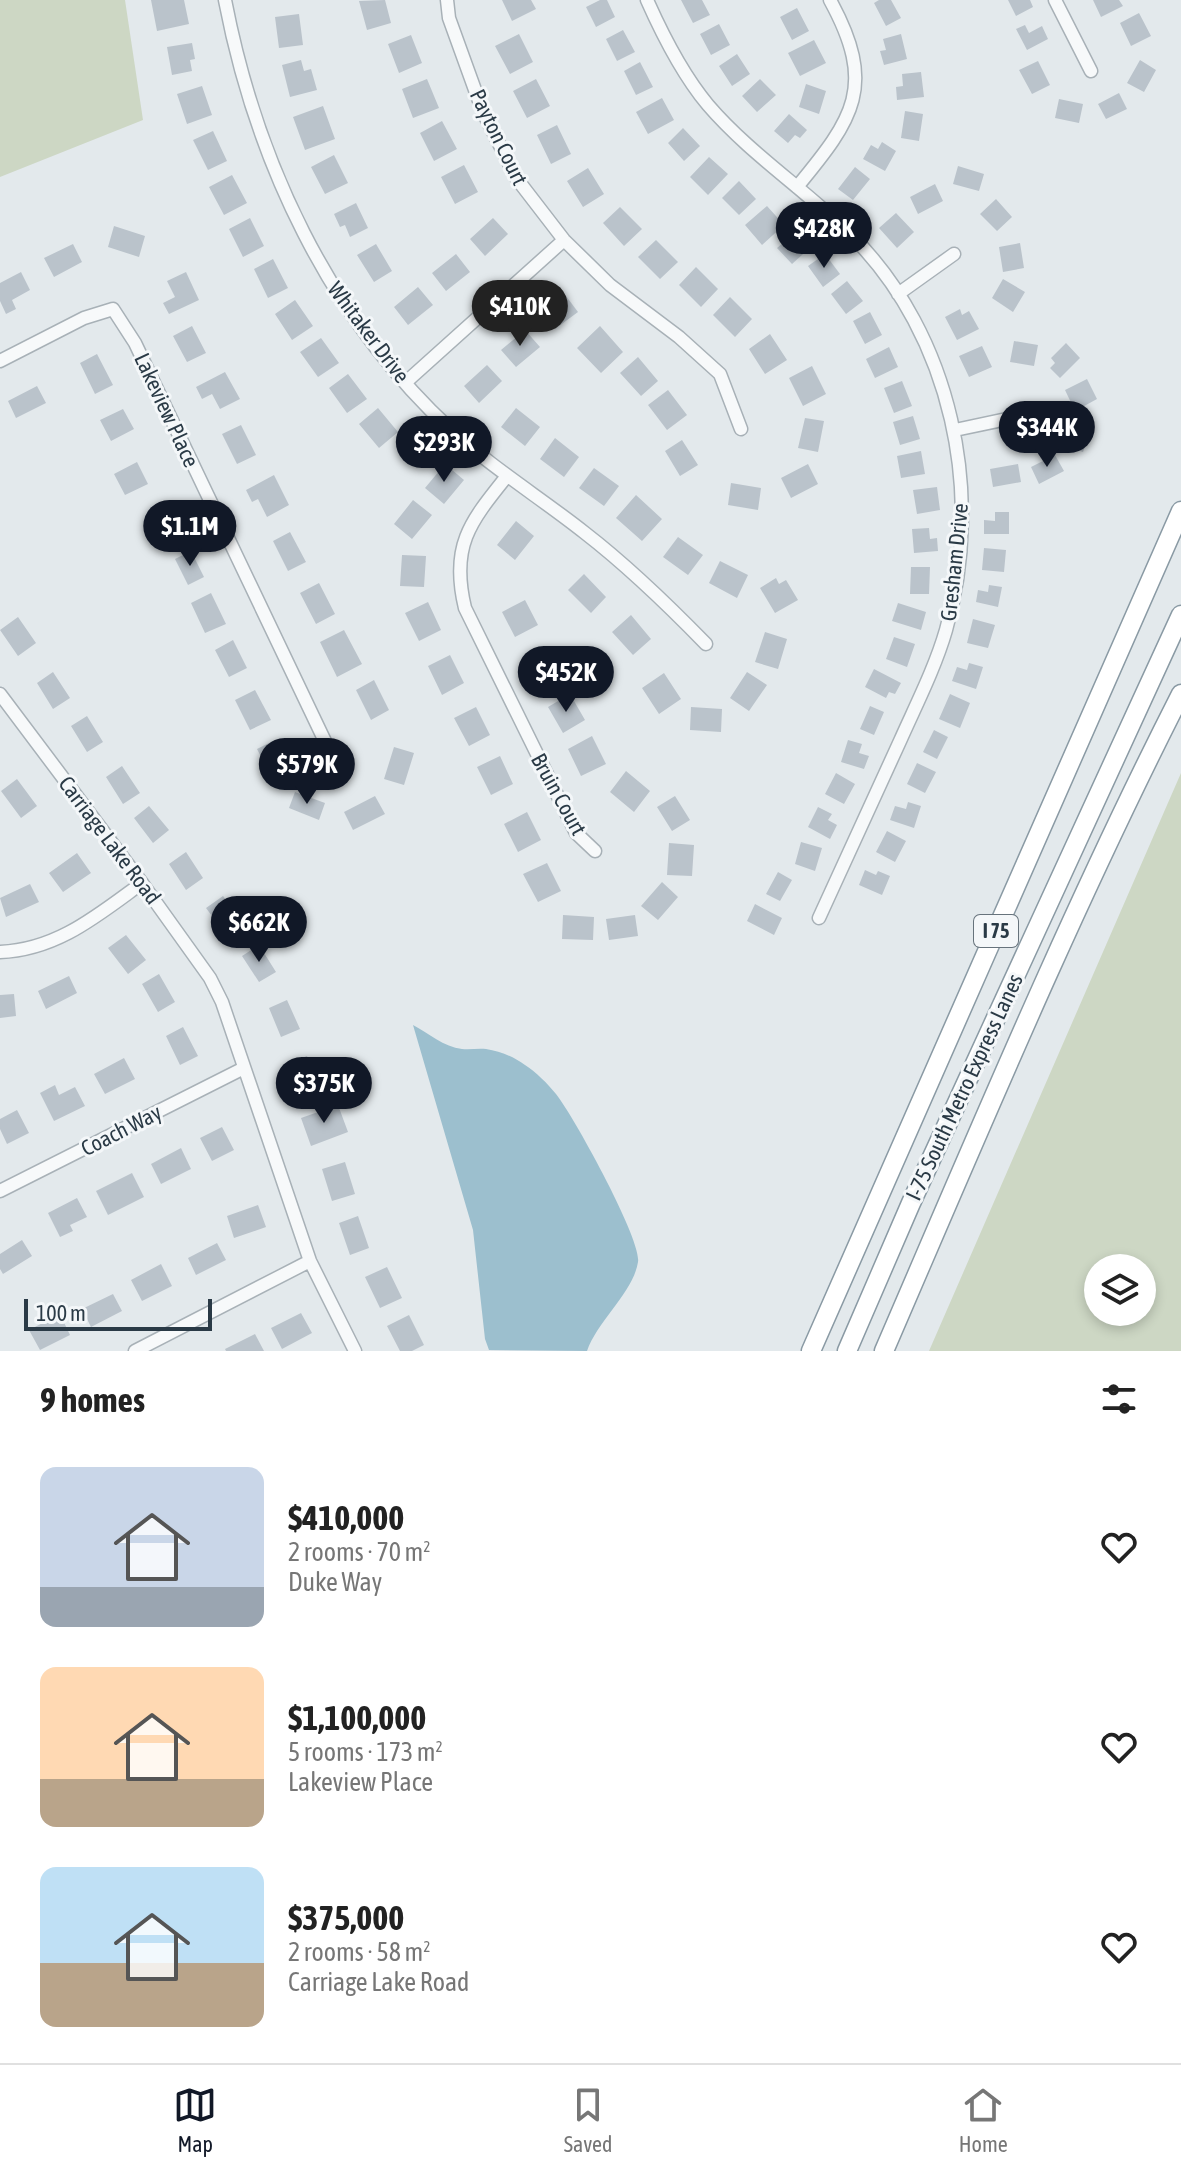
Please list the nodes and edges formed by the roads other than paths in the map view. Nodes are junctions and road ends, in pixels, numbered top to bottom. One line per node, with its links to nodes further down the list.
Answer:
1 (225, 0): 12 (street, Whitaker Drive)
2 (447, 0): 8 (street, Payton Court)
3 (647, 0): 7 (street, Gresham Drive)
4 (830, 0): 7 (street)
5 (1055, 0): 6 (street)
6 (1091, 71)
7 (797, 187): 10 (street, Gresham Drive)
8 (564, 240): 12 (street); 14 (street, Payton Court)
9 (954, 254): 10 (street)
10 (898, 294): 15 (street, Gresham Drive)
11 (0, 361): 24 (street, Lakeview Place)
12 (406, 382): 16 (street, Whitaker Drive)
13 (1031, 414): 15 (street)
14 (741, 429)
15 (955, 430): 27 (street, Gresham Drive)
16 (507, 476): 20 (street, Whitaker Drive); 25 (street, Bruin Court)
17 (1181, 511): 34 (highway, I 75)
18 (1181, 615): 21 (highway, I-75 South Metro Express Lanes)
19 (1181, 622): 21 (highway, I-75 South Metro Express Lanes)
20 (706, 644)
21 (1165, 651): 35 (highway, I-75 South Metro Express Lanes)
22 (0, 694): 26 (street, Carriage Lake Road)
23 (1181, 694): 36 (highway)
24 (332, 756)
25 (595, 851)
26 (142, 883): 28 (street); 29 (street, Carriage Lake Road)
27 (819, 918)
28 (0, 952)
29 (242, 1069): 30 (street, Coach Way); 31 (street, Carriage Lake Road)
30 (0, 1191)
31 (310, 1261): 32 (street); 33 (street, Carriage Lake Road)
32 (135, 1351)
33 (355, 1351)
34 (811, 1351)
35 (847, 1351)
36 (884, 1351)

